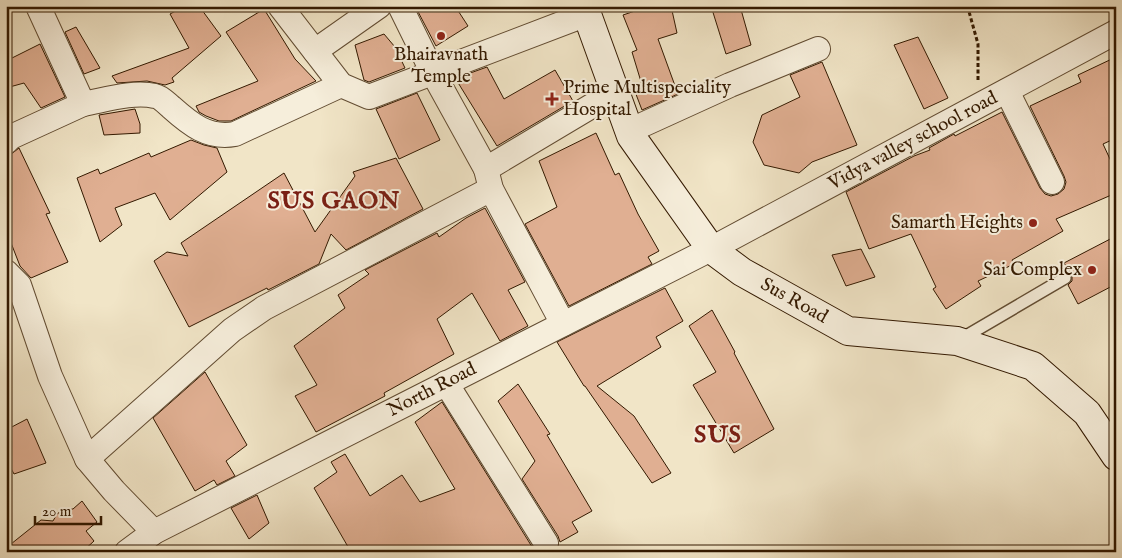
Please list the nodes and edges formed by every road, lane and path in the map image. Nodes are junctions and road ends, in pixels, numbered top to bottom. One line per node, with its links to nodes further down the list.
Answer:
1 (38, 6): 14 (street)
2 (280, 6): 9 (street)
3 (379, 6): 9 (street)
4 (400, 6): 10 (street)
5 (967, 6): 15 (path)
6 (586, 10): 10 (street); 13 (main road, Sus Road)
7 (1116, 32): 12 (street, Vidya valley school road)
8 (818, 49): 16 (street)
9 (315, 51): 11 (street)
10 (433, 72): 11 (street); 18 (street)
11 (341, 85): 14 (street)
12 (1007, 91): 15 (street, Vidya valley school road); 19 (street)
13 (615, 92): 16 (main road, Sus Road); 18 (street)
14 (83, 104): 17 (street)
15 (978, 106): 20 (street, Vidya valley school road)
16 (629, 130): 20 (main road, Sus Road)
17 (6, 142)
18 (488, 179): 23 (street); 27 (street)
19 (1052, 182)
20 (711, 249): 23 (street, North Road); 24 (main road, Sus Road)
21 (1065, 278): 24 (lane)
22 (11, 283): 27 (street)
23 (563, 324): 25 (street, North Road)
24 (957, 341): 26 (main road, Sus Road)
25 (446, 384): 28 (street, North Road); 29 (street)
26 (1116, 456)
27 (87, 459): 28 (street)
28 (153, 540): 30 (street, North Road)
29 (546, 543)
30 (127, 552)

